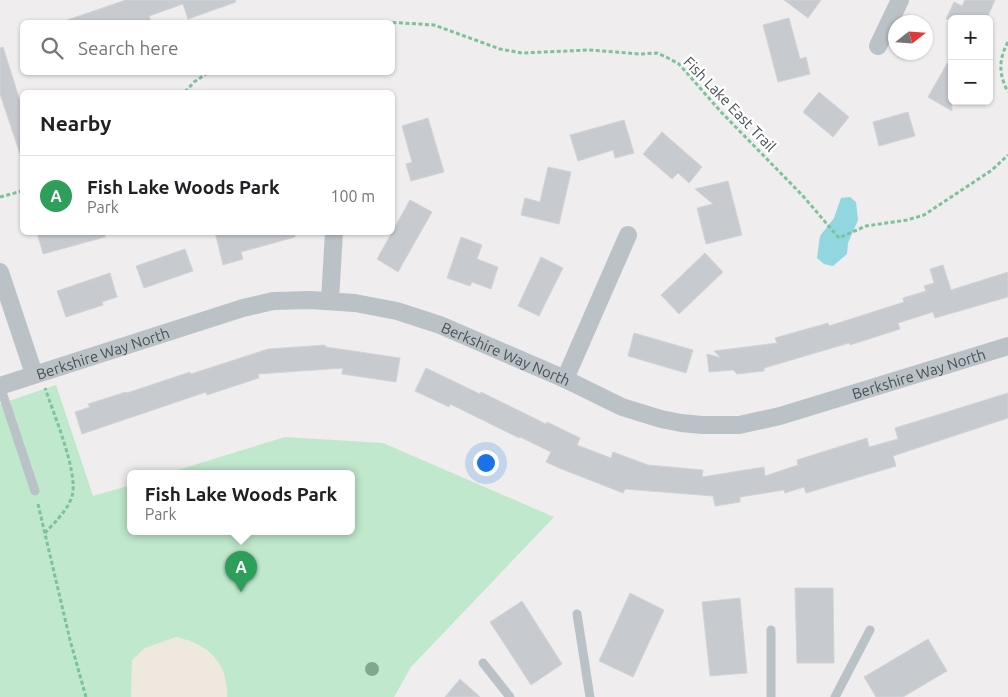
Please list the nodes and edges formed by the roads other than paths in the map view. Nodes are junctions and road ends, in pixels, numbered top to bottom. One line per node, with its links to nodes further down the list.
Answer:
1 (900, 0): 2 (street)
2 (878, 46)
3 (334, 235): 6 (street)
4 (628, 235): 9 (street)
5 (0, 272): 8 (street)
6 (330, 300): 8 (street, Berkshire Way North); 9 (street, Berkshire Way North)
7 (1008, 346): 9 (street, Berkshire Way North)
8 (34, 374): 10 (street, Berkshire Way North)
9 (565, 379)
10 (0, 386): 11 (lane)
11 (34, 491)
12 (577, 614): 17 (lane)
13 (771, 630): 18 (lane)
14 (870, 630): 19 (lane)
15 (483, 663): 16 (lane)
16 (510, 697)
17 (590, 697)
18 (771, 697)
19 (836, 697)

